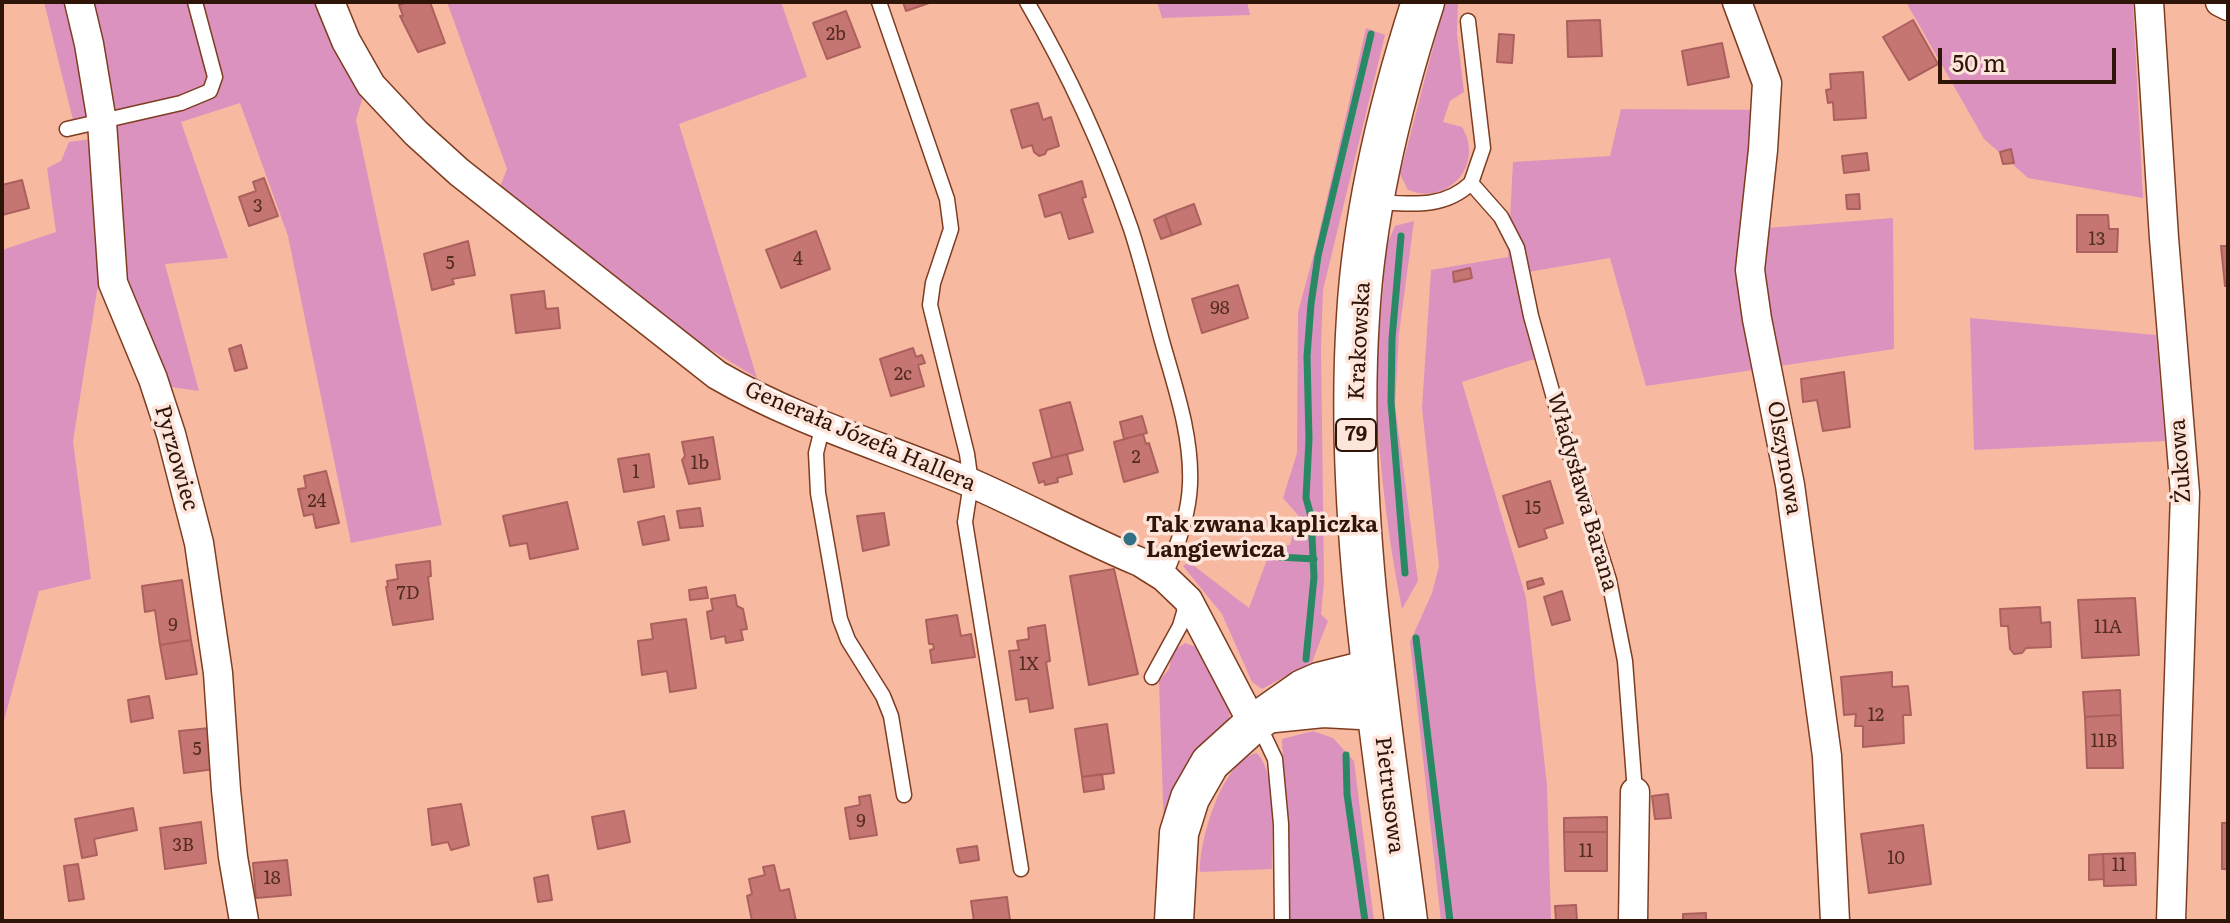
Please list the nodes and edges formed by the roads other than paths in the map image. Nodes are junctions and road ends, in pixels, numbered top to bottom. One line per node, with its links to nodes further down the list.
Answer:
1 (79, 2): 12 (street, Pyrzowiec)
2 (195, 2): 12 (lane)
3 (330, 2): 16 (street, Generała Józefa Hallera)
4 (879, 2): 17 (lane)
5 (1027, 2): 18 (lane)
6 (1423, 2): 15 (main road, Krakowska / 79)
7 (1737, 2): 32 (street, Olszynowa)
8 (2149, 2): 33 (street, Żukowa)
9 (2220, 2): 10 (street)
10 (2228, 6)
11 (1468, 21): 14 (lane)
12 (102, 122): 13 (lane); 27 (street, Pyrzowiec)
13 (67, 129)
14 (1471, 183): 15 (lane); 24 (lane, Władysława Barana)
15 (1374, 201): 20 (main road, Krakowska / 79)
16 (823, 425): 17 (street, Generała Józefa Hallera); 25 (lane)
17 (971, 483): 18 (street, Generała Józefa Hallera); 26 (lane)
18 (1164, 577): 19 (street, Generała Józefa Hallera)
19 (1188, 600): 21 (lane); 23 (street, Generała Józefa Hallera)
20 (1375, 668): 22 (main road, Pietrusowa / 79); 23 (street)
21 (1152, 677)
22 (1379, 711): 23 (street); 30 (main road, Pietrusowa / 79)
23 (1262, 719): 28 (street); 29 (lane)
24 (1635, 792): 31 (street, Władysława Barana)
25 (904, 795)
26 (1021, 869)
27 (244, 921)
28 (1174, 921)
29 (1282, 921)
30 (1406, 921)
31 (1633, 921)
32 (1835, 921)
33 (2171, 921)

